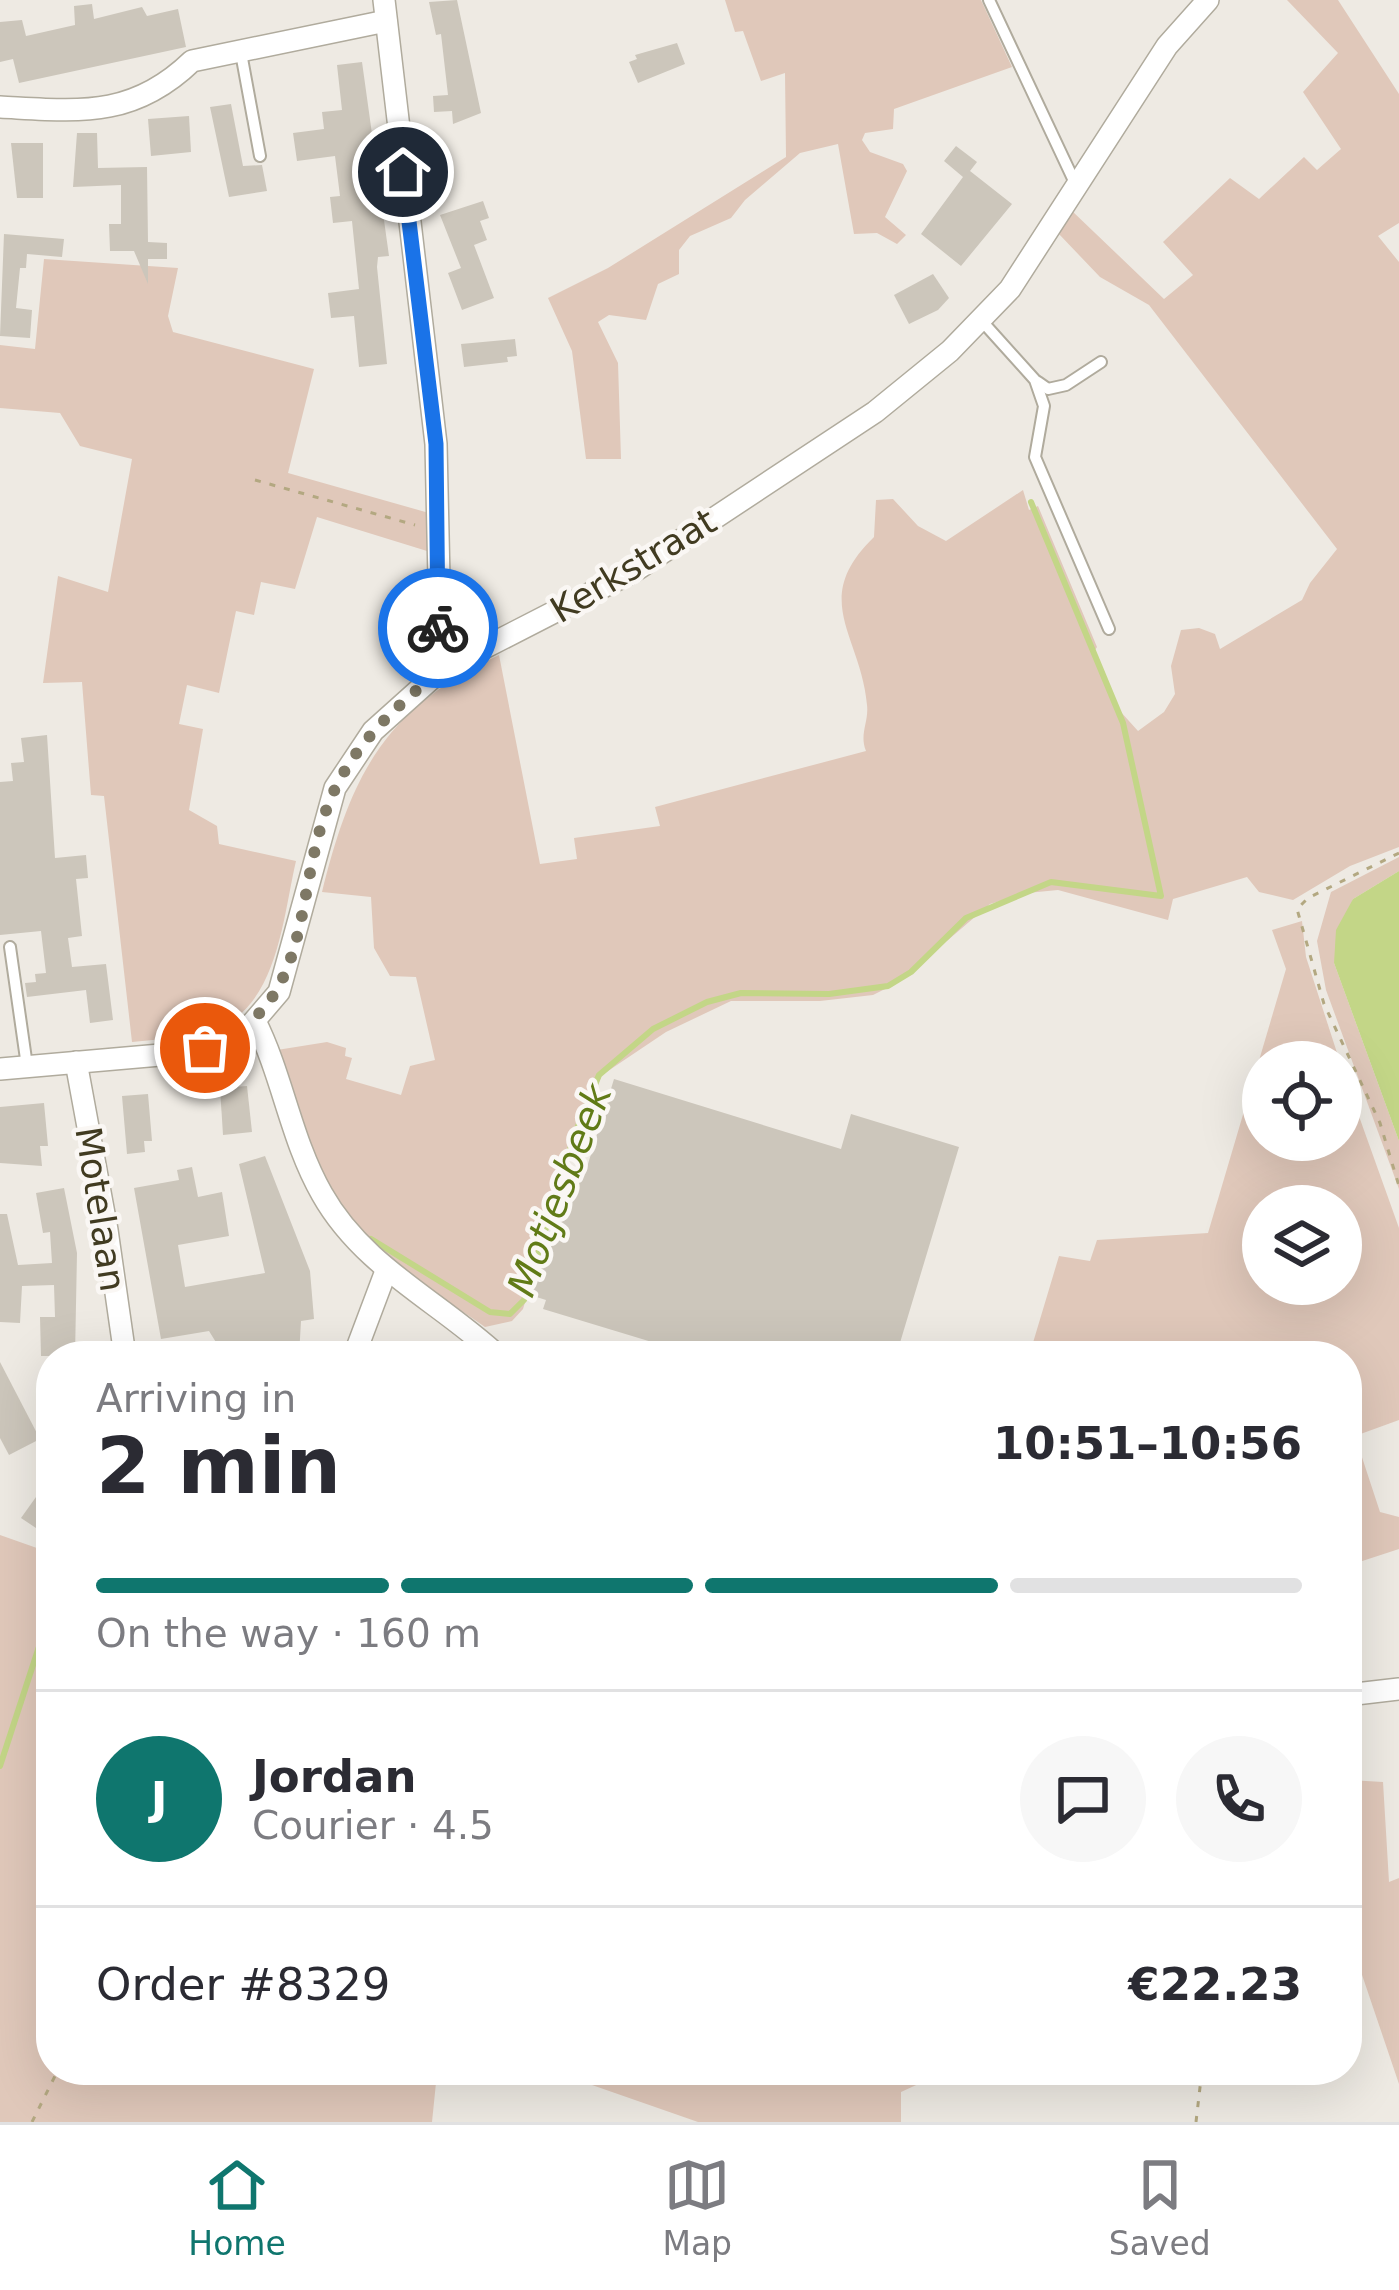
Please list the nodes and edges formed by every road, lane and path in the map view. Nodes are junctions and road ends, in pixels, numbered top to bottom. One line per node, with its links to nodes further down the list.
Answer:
1 (989, 0): 7 (lane)
2 (1208, 0): 7 (street, Kerkstraat)
3 (385, 10): 4 (street); 12 (street)
4 (241, 48): 5 (street); 6 (lane)
5 (0, 107)
6 (260, 156)
7 (1076, 185): 8 (street, Kerkstraat)
8 (981, 320): 10 (lane); 14 (street, Kerkstraat)
9 (1101, 362): 10 (lane)
10 (1035, 380): 13 (lane)
11 (255, 480): 12 (path)
12 (437, 527): 14 (street)
13 (1109, 629)
14 (441, 670): 17 (street, Kerkstraat)
15 (1399, 853): 21 (path)
16 (10, 947): 19 (lane)
17 (255, 1022): 18 (street); 22 (street)
18 (76, 1062): 19 (street); 23 (street, Motelaan)
19 (27, 1066): 20 (street)
20 (0, 1069)
21 (1399, 1186)
22 (386, 1271): 24 (street); 25 (street)
23 (122, 1341)
24 (360, 1341)
25 (478, 1341)
26 (1399, 1689): 27 (street)
27 (1362, 1693)
28 (50, 2085): 30 (path)
29 (1200, 2085): 31 (path)
30 (32, 2122)
31 (1196, 2122)

